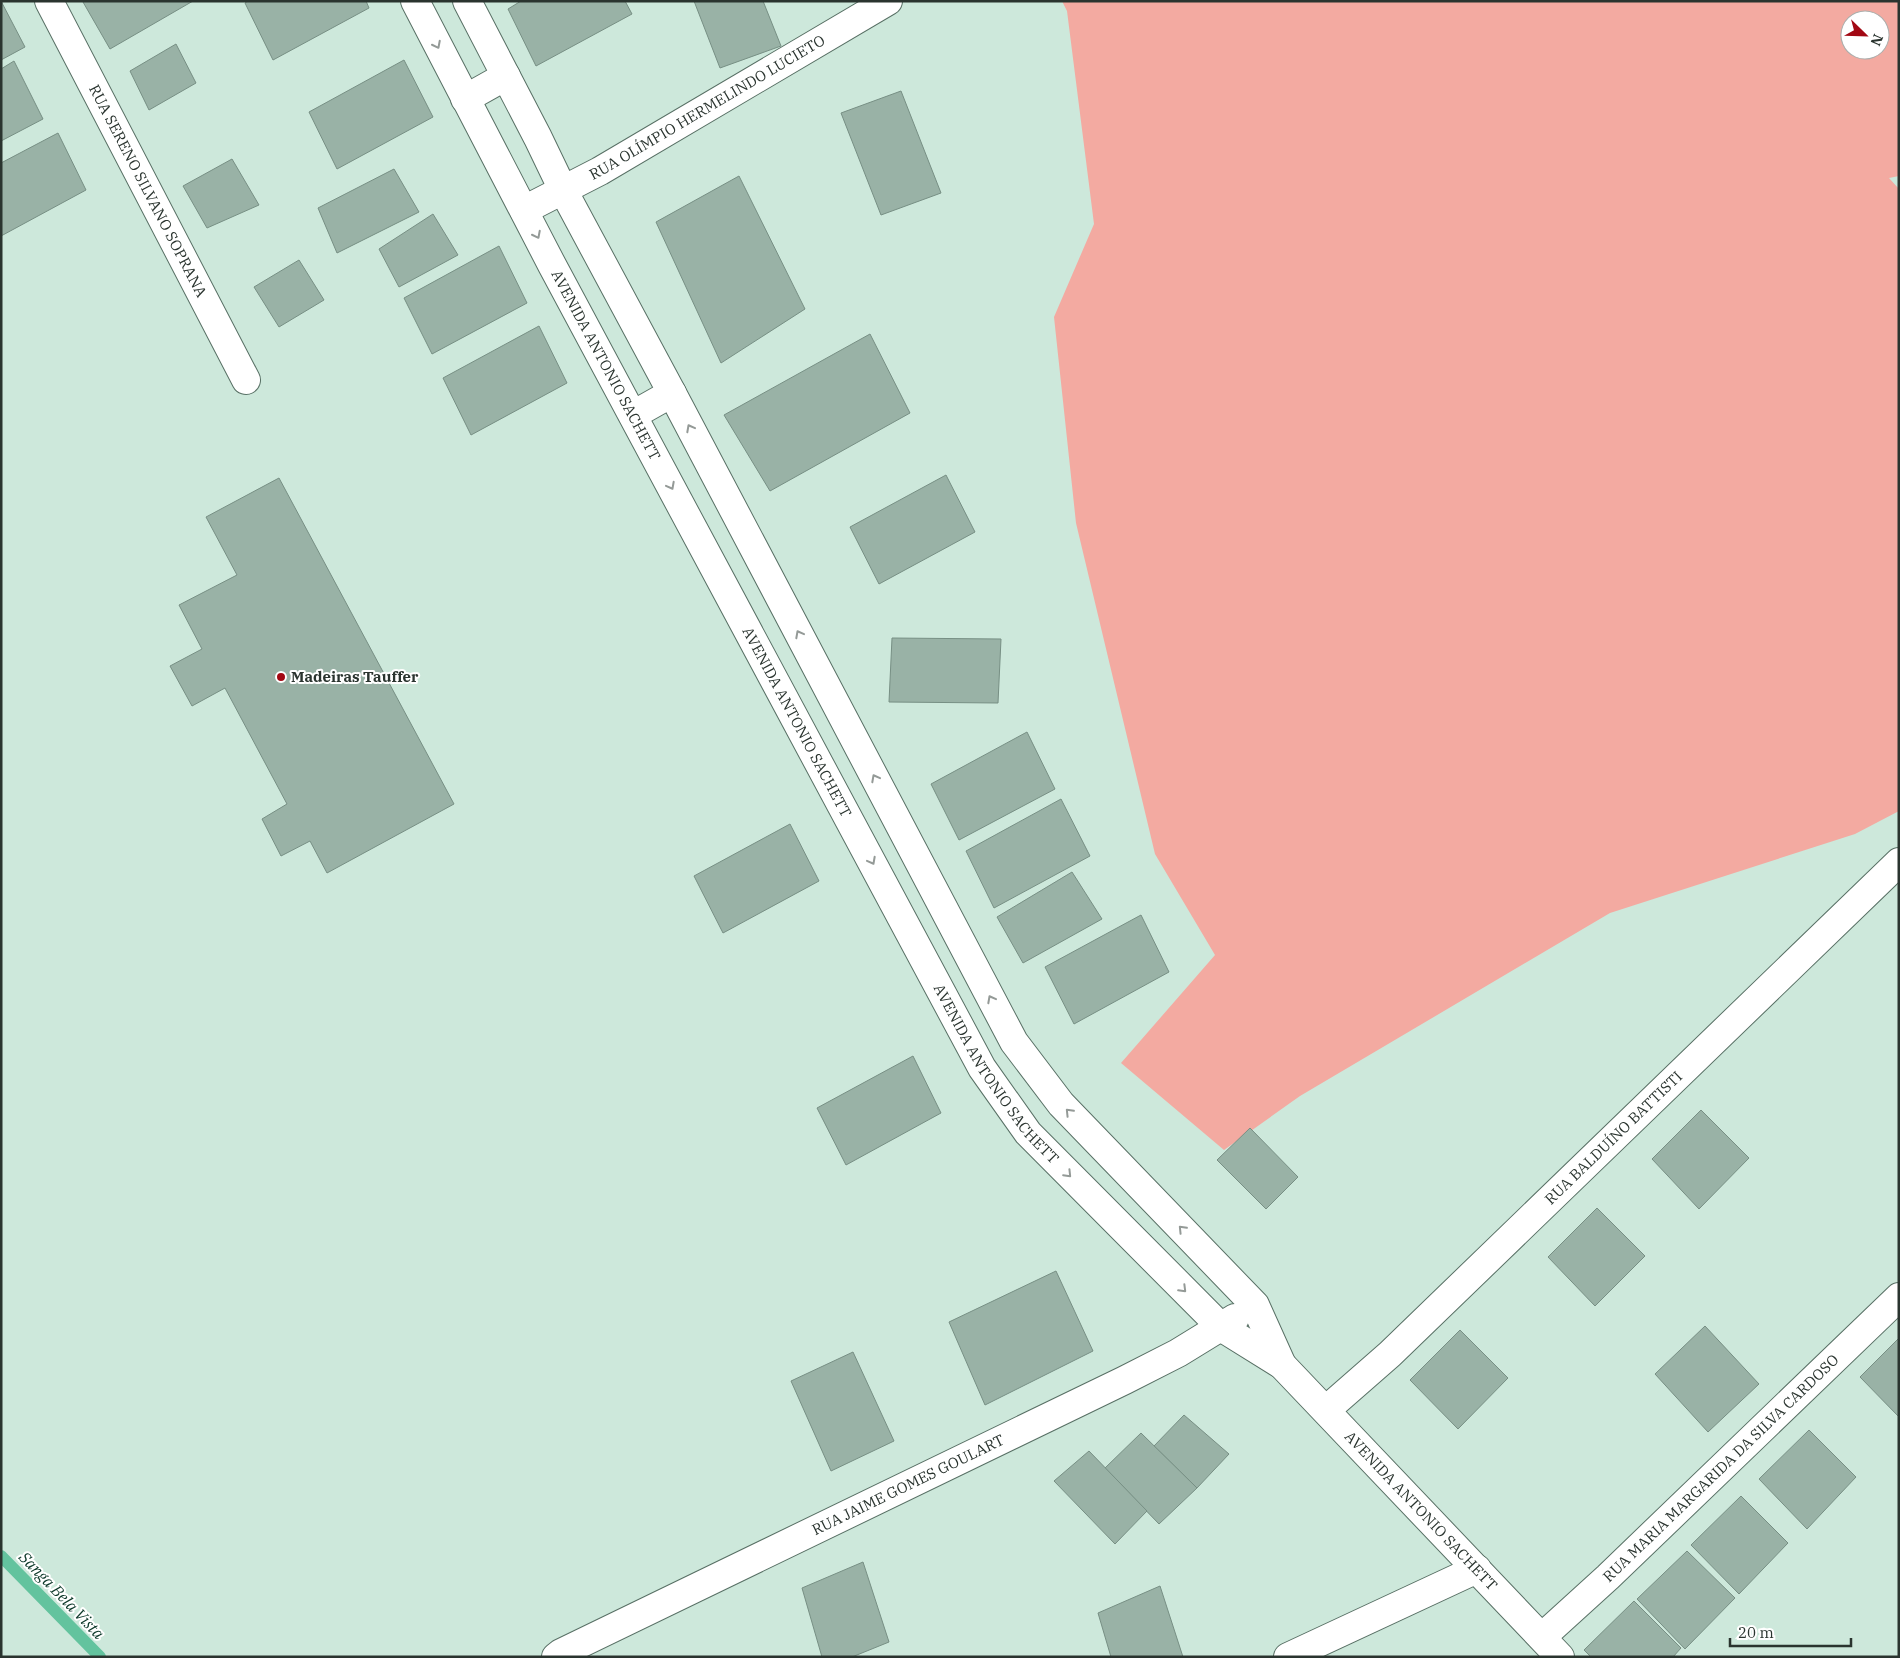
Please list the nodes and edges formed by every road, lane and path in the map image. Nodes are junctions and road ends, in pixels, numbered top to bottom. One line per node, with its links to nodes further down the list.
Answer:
1 (49, 1): 9 (street, RUA SERENO SILVANO SOPRANA)
2 (415, 1): 6 (street, AVENIDA ANTONIO SACHETT, one-way to 6)
3 (467, 1): 5 (street, AVENIDA ANTONIO SACHETT)
4 (881, 3): 7 (street, RUA OLÍMPIO HERMELINDO LUCIETO)
5 (506, 76): 6 (street); 7 (street, AVENIDA ANTONIO SACHETT)
6 (465, 99): 8 (street, AVENIDA ANTONIO SACHETT)
7 (563, 190): 8 (street, RUA OLÍMPIO HERMELINDO LUCIETO); 10 (street, AVENIDA ANTONIO SACHETT)
8 (524, 210): 11 (street, AVENIDA ANTONIO SACHETT, one-way to 11)
9 (246, 380)
10 (672, 393): 11 (street); 12 (street, AVENIDA ANTONIO SACHETT, one-way to 10)
11 (633, 415): 13 (street, AVENIDA ANTONIO SACHETT, one-way to 13)
12 (892, 811): 13 (street); 16 (street, AVENIDA ANTONIO SACHETT, one-way to 12)
13 (856, 832): 17 (street, AVENIDA ANTONIO SACHETT, one-way to 17)
14 (1899, 862): 19 (street, RUA BALDUÍNO BATTISTI)
15 (1899, 1297): 21 (street, RUA MARIA MARGARIDA DA SILVA CARDOSO)
16 (1255, 1305): 17 (street, RUA JAIME GOMES GOULART); 18 (street, AVENIDA ANTONIO SACHETT)
17 (1221, 1327): 18 (street, AVENIDA ANTONIO SACHETT); 22 (street, RUA JAIME GOMES GOULART)
18 (1282, 1364): 19 (street, AVENIDA ANTONIO SACHETT)
19 (1326, 1410): 20 (street, AVENIDA ANTONIO SACHETT)
20 (1477, 1569): 21 (street, AVENIDA ANTONIO SACHETT); 23 (street)
21 (1542, 1637): 24 (street, AVENIDA ANTONIO SACHETT)
22 (556, 1657)
23 (1288, 1657)
24 (1560, 1657)

